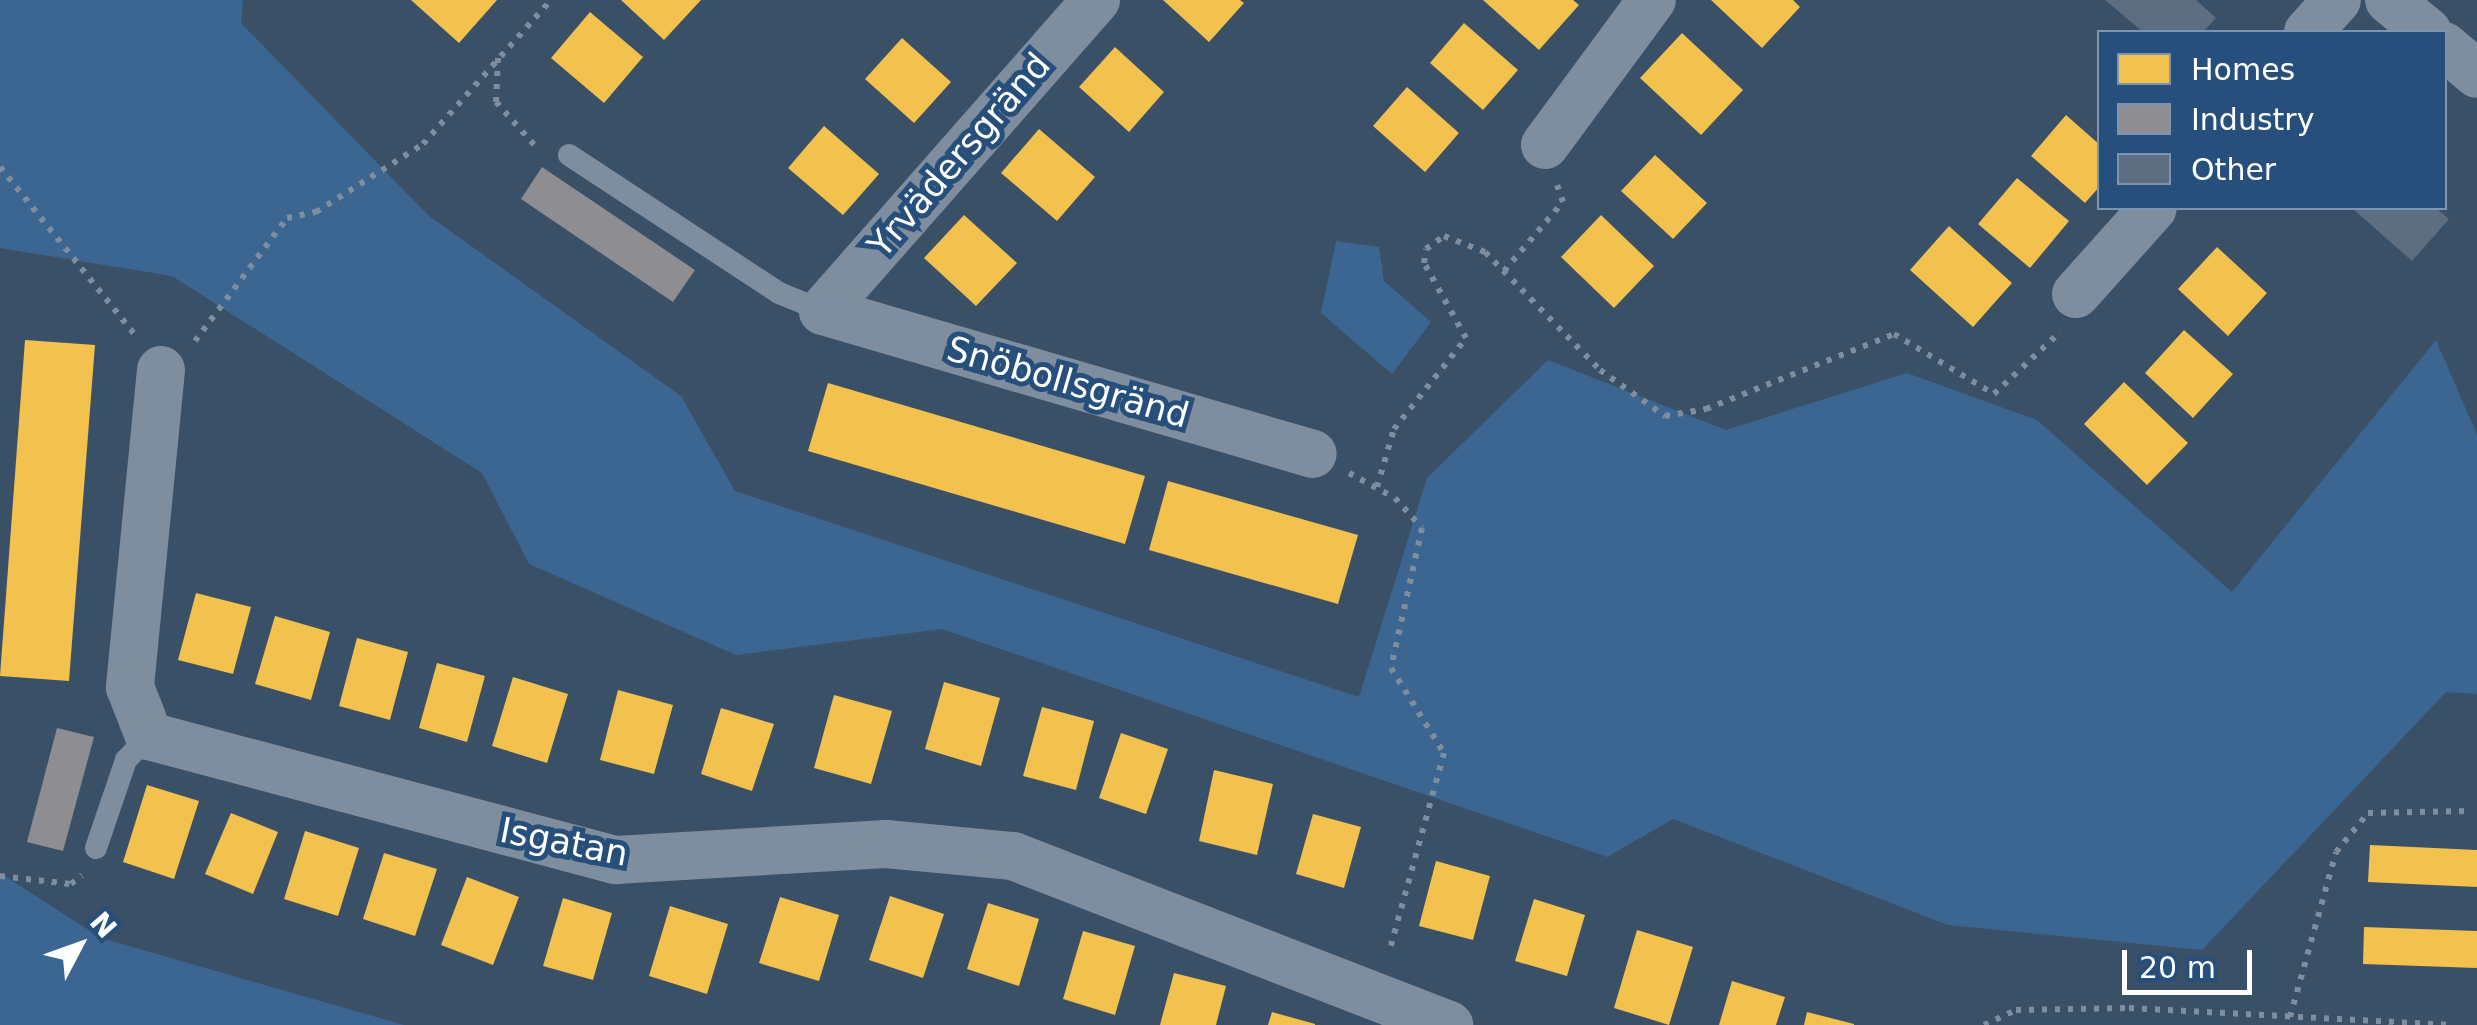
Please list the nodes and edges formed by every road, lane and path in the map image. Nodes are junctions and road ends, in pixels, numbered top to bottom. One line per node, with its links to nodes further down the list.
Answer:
1 (551, 0): 9 (path)
2 (1096, 0): 17 (street, Yrvädersgränd)
3 (1652, 0): 11 (street)
4 (2337, 0): 6 (street)
5 (2389, 0): 7 (street)
6 (2310, 30)
7 (2426, 30)
8 (2447, 49): 10 (street)
9 (498, 57): 12 (path); 18 (path)
10 (2477, 74)
11 (1544, 145): 15 (path)
12 (569, 155): 17 (lane)
13 (0, 167): 18 (path)
14 (2151, 210): 16 (street)
15 (1504, 270): 16 (path); 20 (path)
16 (2076, 294)
17 (823, 310): 19 (street, Snöbollsgränd)
18 (161, 370): 21 (street)
19 (1313, 454): 20 (path)
20 (1377, 487): 25 (path)
21 (149, 736): 23 (lane); 25 (street, Isgatan)
22 (2466, 811): 26 (path)
23 (96, 848): 24 (path)
24 (0, 876)
25 (1376, 995): 27 (street, Isgatan)
26 (2290, 1017): 28 (path); 29 (path)
27 (1449, 1025)
28 (1984, 1025)
29 (2452, 1025)

